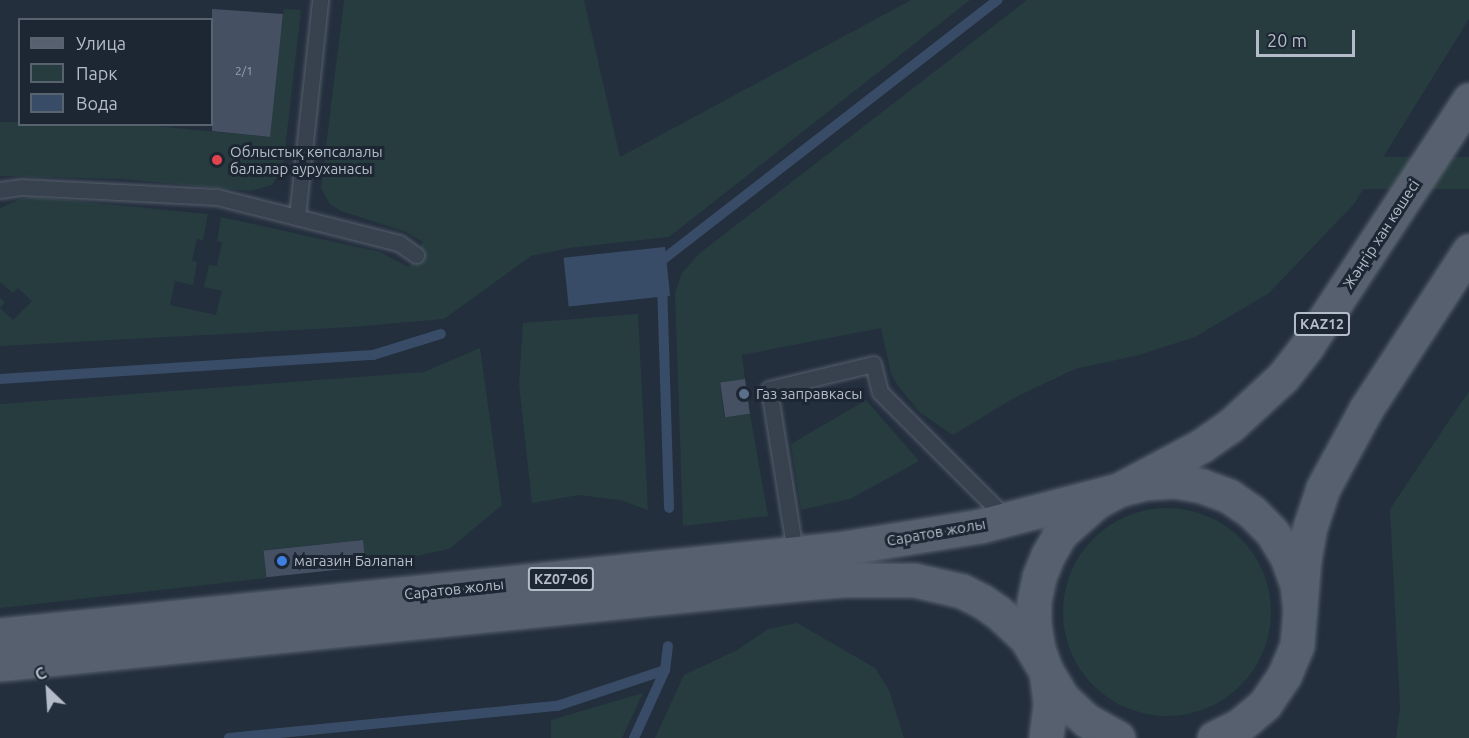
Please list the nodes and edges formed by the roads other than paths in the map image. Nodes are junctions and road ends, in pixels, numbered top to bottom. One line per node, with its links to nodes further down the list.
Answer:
1 (320, 0): 4 (lane)
2 (1469, 100): 7 (main road, Жәңгір хан көшесі / KAZ12)
3 (0, 190): 4 (lane)
4 (297, 217): 6 (lane)
5 (1469, 251): 10 (main road, Жәңгір хан көшесі / KAZ12)
6 (416, 255)
7 (1118, 491): 8 (main road, Саратов жолы / KZ07-06); 10 (main road, Жәңгір хан көшесі / KAZ12); 13 (main road, Жәңгір хан көшесі / KAZ12)
8 (1007, 519): 9 (main road, Саратов жолы / KZ07-06); 9 (lane)
9 (768, 558): 11 (main road, Саратов жолы / KZ07-06)
10 (1300, 612): 16 (main road, Жәңгір хан көшесі / KAZ12)
11 (0, 635)
12 (0, 664): 13 (main road, Саратов жолы / KZ07-06)
13 (1046, 672): 14 (main road, Жәңгір хан көшесі / KAZ12); 15 (main road, Жәңгір хан көшесі / KAZ12)
14 (1046, 738)
15 (1118, 738)
16 (1214, 738)

